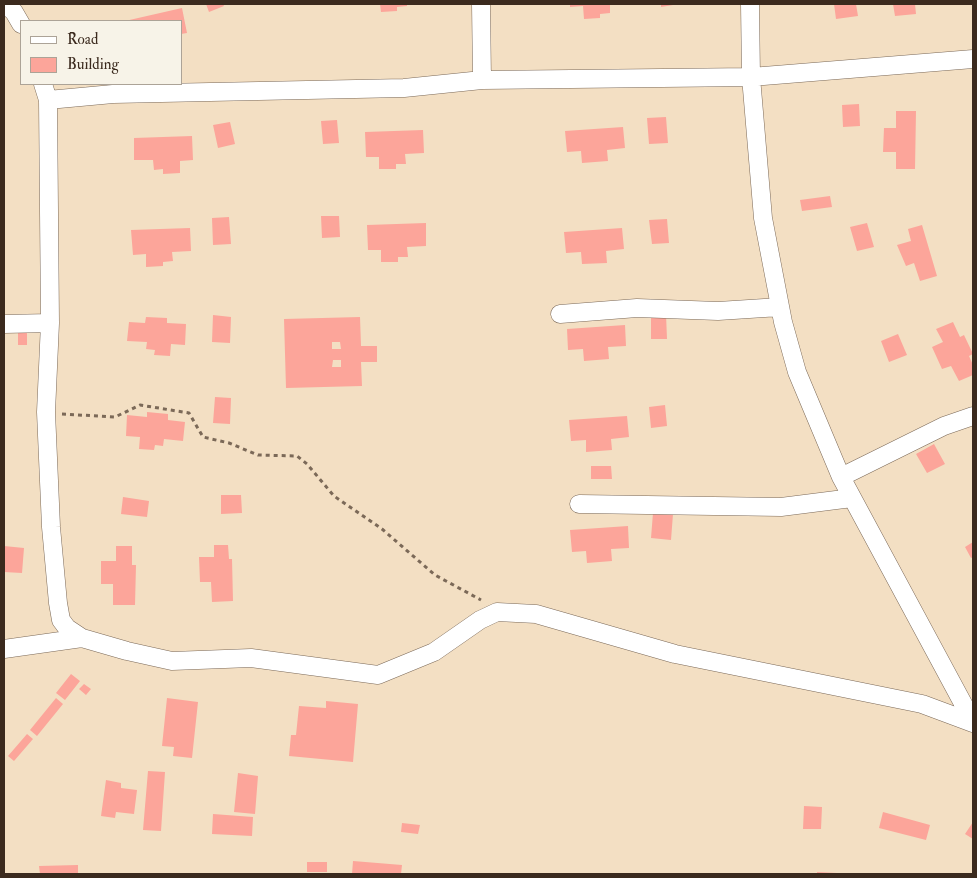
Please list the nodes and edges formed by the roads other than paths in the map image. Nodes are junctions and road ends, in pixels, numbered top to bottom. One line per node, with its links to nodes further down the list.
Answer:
1 (5, 4): 4 (street)
2 (480, 4): 7 (street)
3 (750, 4): 6 (street)
4 (20, 22)
5 (973, 59): 6 (street)
6 (751, 77): 7 (street); 9 (street)
7 (482, 80): 8 (street)
8 (45, 92): 11 (street)
9 (780, 307): 10 (street); 14 (street)
10 (560, 314)
11 (50, 323): 12 (street); 17 (street)
12 (4, 324)
13 (973, 416): 14 (street)
14 (842, 477): 15 (street)
15 (852, 498): 16 (street); 19 (street)
16 (579, 504)
17 (82, 638): 18 (street); 19 (street)
18 (4, 649)
19 (973, 722)

